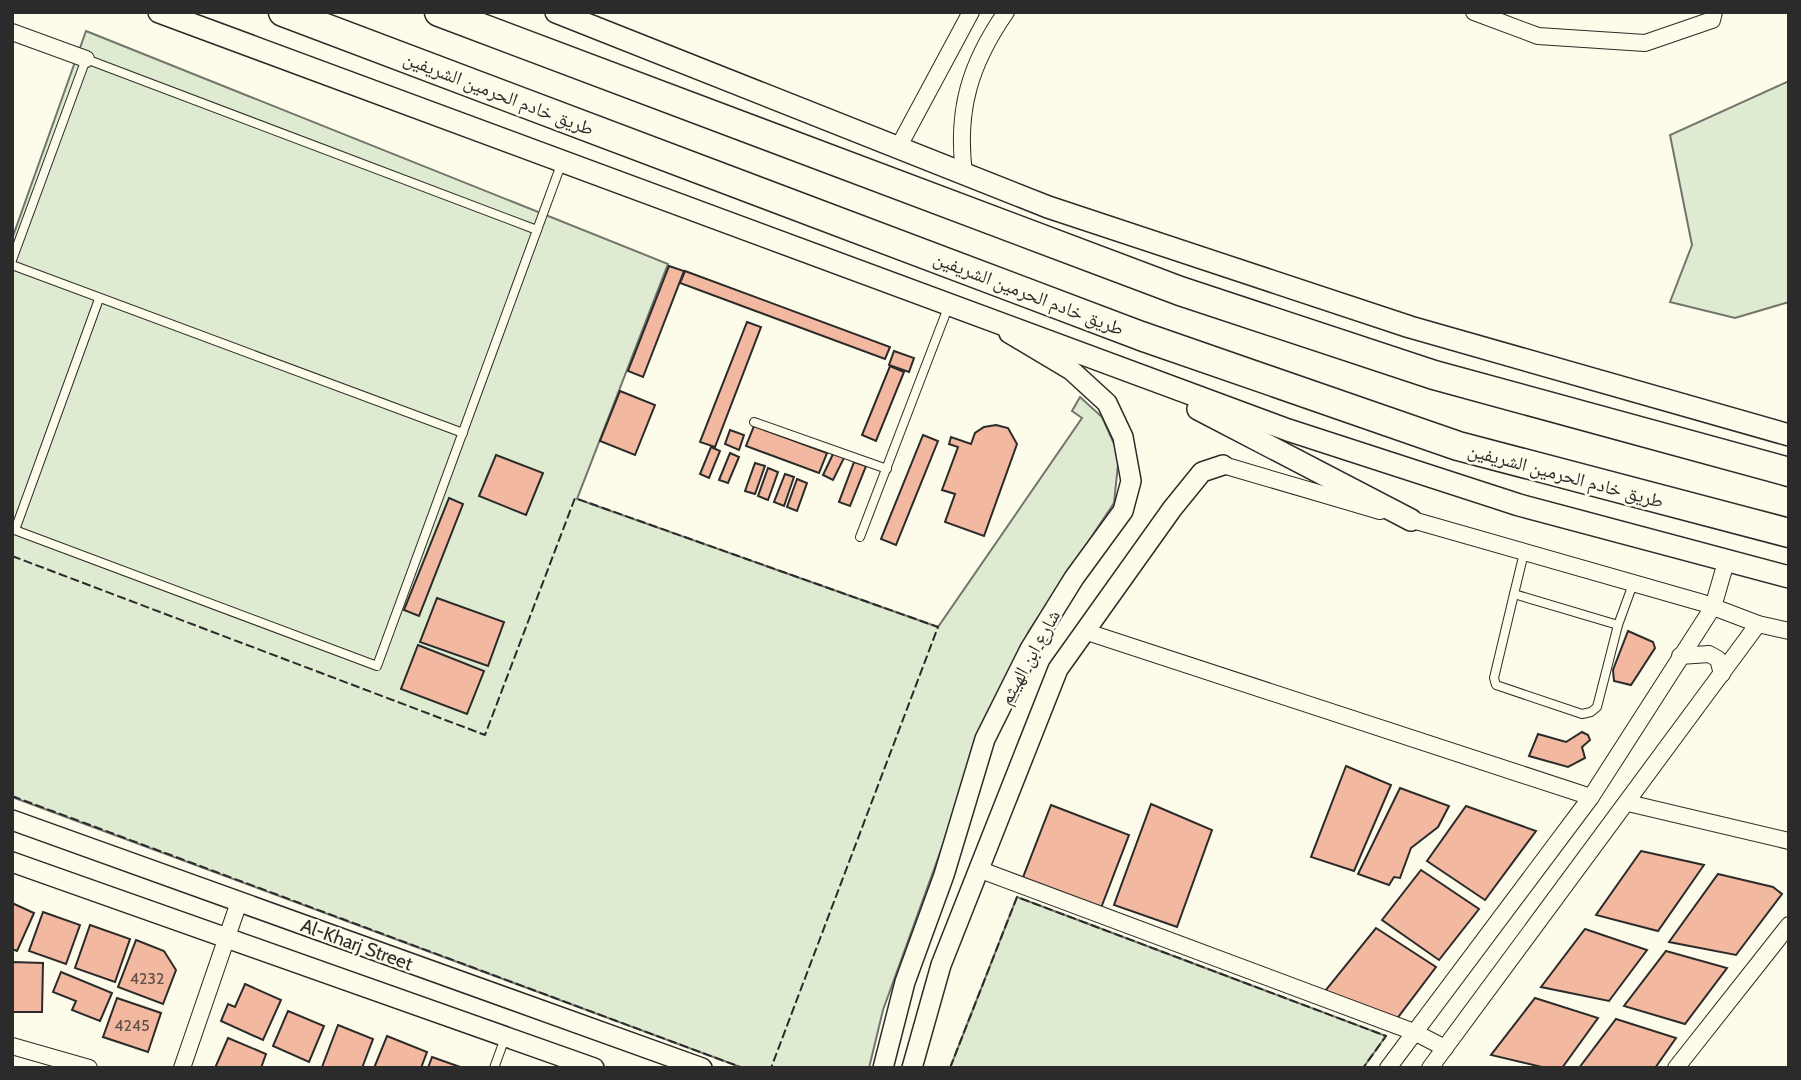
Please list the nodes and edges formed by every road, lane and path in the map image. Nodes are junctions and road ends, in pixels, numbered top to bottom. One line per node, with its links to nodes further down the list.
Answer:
1 (159, 12): 14 (main road)
2 (283, 12): 30 (highway, طريق خادم الحرمين الشريفين)
3 (439, 12): 12 (highway)
4 (481, 12): 12 (highway)
5 (556, 12): 13 (main road)
6 (971, 12): 13 (street)
7 (1006, 12): 15 (street)
8 (1474, 12): 9 (street)
9 (1714, 12)
10 (12, 32): 11 (street)
11 (86, 59): 16 (lane); 17 (lane)
12 (695, 109): 27 (highway)
13 (899, 146): 15 (main road)
14 (562, 162): 16 (lane); 19 (main road)
15 (964, 173): 24 (main road)
16 (537, 230): 23 (lane)
17 (12, 263): 18 (lane)
18 (99, 299): 23 (lane); 29 (lane)
19 (949, 305): 20 (main road); 26 (lane)
20 (984, 318): 21 (main road); 62 (street, شارع ابن الهيثم)
21 (1122, 369): 28 (main road); 33 (main road)
22 (754, 422): 26 (lane)
23 (463, 433): 29 (lane)
24 (1789, 435)
25 (1223, 465): 28 (street); 40 (street, شارع ابن الهيثم)
26 (887, 469): 31 (lane)
27 (1789, 472)
28 (1411, 520): 32 (street)
29 (13, 530)
30 (1789, 533)
31 (860, 537)
32 (1524, 554): 35 (street); 36 (lane)
33 (1726, 562): 34 (main road); 37 (street)
34 (1789, 577)
35 (1633, 584): 37 (street); 39 (lane)
36 (1514, 594): 39 (lane); 39 (lane)
37 (1713, 607): 38 (street); 42 (street)
38 (1758, 624): 41 (street); 43 (street)
39 (1618, 625)
40 (1084, 631): 44 (street); 49 (street, شارع ابن الهيثم)
41 (1789, 631)
42 (1680, 656): 43 (street); 44 (street)
43 (1722, 674): 45 (street)
44 (1591, 797): 53 (street)
45 (1628, 803): 47 (street); 56 (street)
46 (12, 820): 50 (street, Al-Kharj Street)
47 (1789, 841)
48 (12, 862): 52 (street, Al-Kharj Street)
49 (978, 869): 53 (street); 63 (street, شارع ابن الهيثم)
50 (239, 902): 52 (street); 61 (street, Al-Kharj Street)
51 (1785, 935): 66 (street)
52 (226, 938): 54 (street, Al-Kharj Street); 58 (street)
53 (1414, 1032): 56 (street); 64 (street)
54 (506, 1037): 59 (lane); 60 (street, Al-Kharj Street)
55 (12, 1046): 57 (street)
56 (1445, 1048): 65 (street)
57 (89, 1068)
58 (182, 1068)
59 (495, 1068)
60 (594, 1068)
61 (702, 1068)
62 (883, 1068)
63 (912, 1068)
64 (1388, 1068)
65 (1430, 1068)
66 (1676, 1068)

